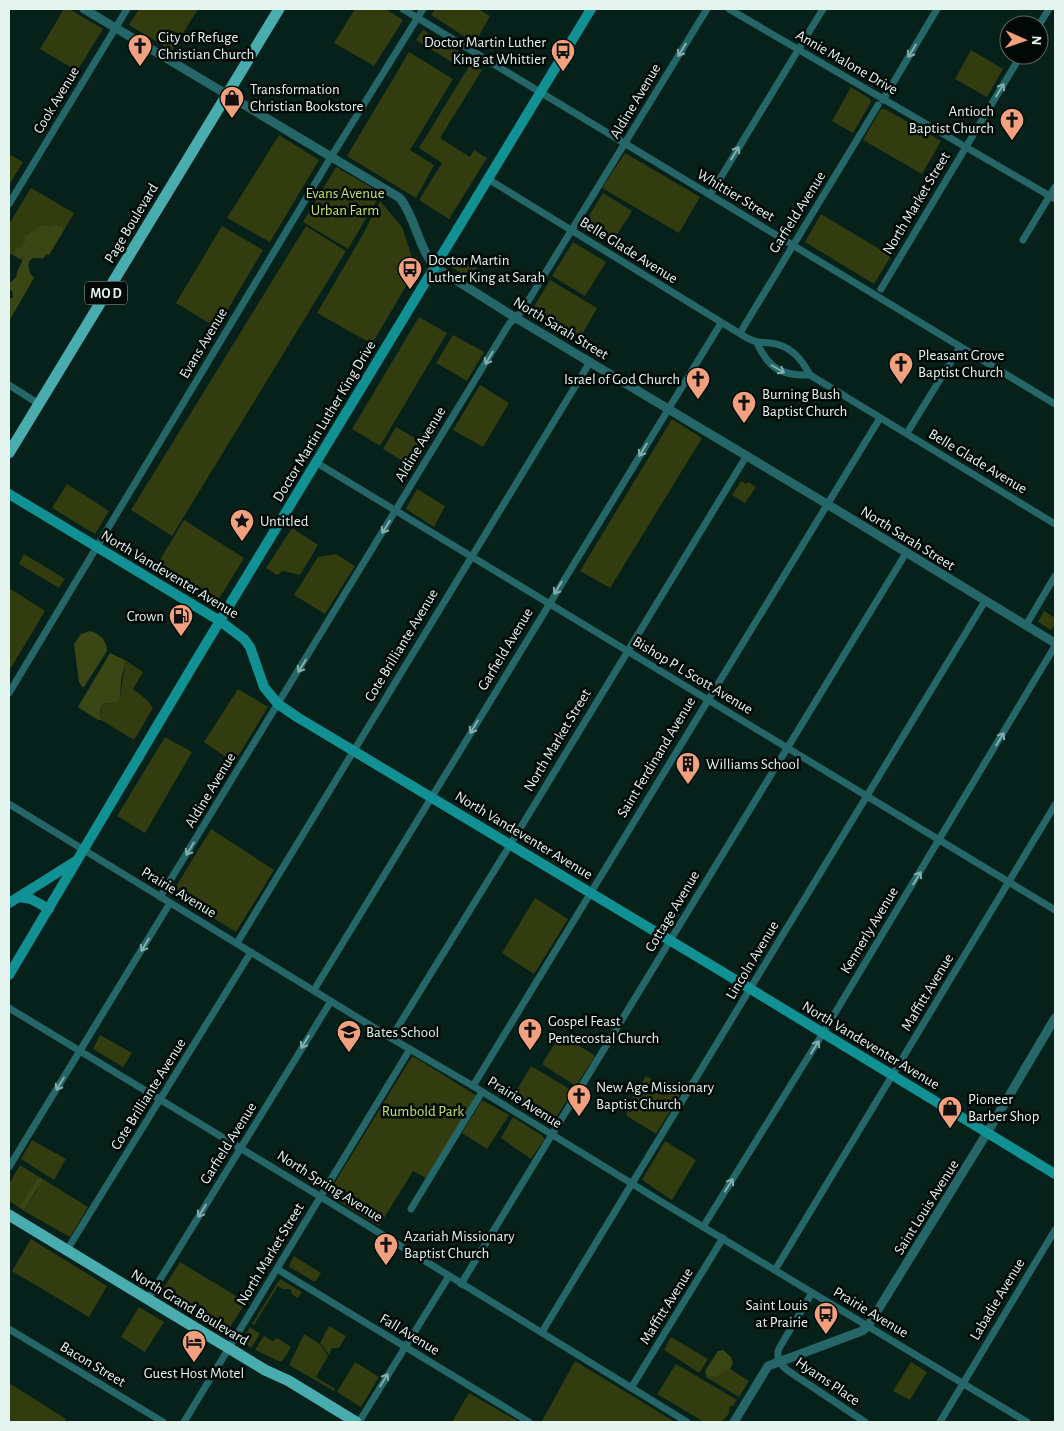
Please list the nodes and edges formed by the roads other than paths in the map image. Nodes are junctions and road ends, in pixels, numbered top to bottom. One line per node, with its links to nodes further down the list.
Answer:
1 (84, 9): 12 (street)
2 (127, 9): 12 (street, Cook Avenue)
3 (279, 9): 16 (main road, Page Boulevard / MO D)
4 (403, 9): 11 (street, Whittier Street)
5 (423, 9): 11 (street, Evans Avenue)
6 (591, 9): 15 (main road, Doctor Martin Luther King Drive)
7 (707, 9): 18 (street, Aldine Avenue, one-way to 18)
8 (729, 9): 13 (street, Annie Malone Drive)
9 (823, 9): 13 (street)
10 (937, 9): 17 (street, Garfield Avenue, one-way to 17)
11 (417, 17): 15 (street, Whittier Street); 20 (street, Evans Avenue)
12 (115, 28): 16 (street); 25 (street, Cook Avenue)
13 (798, 49): 17 (street, Annie Malone Drive); 23 (street, one-way to 13)
14 (1015, 65): 19 (street, North Market Street, one-way to 14)
15 (541, 92): 18 (street, Whittier Street); 21 (main road, Doctor Martin Luther King Drive)
16 (227, 94): 20 (street); 39 (main road, Page Boulevard / MO D)
17 (881, 102): 19 (street, Annie Malone Drive); 28 (street, Garfield Avenue)
18 (625, 144): 23 (street, Whittier Street); 26 (street, Aldine Avenue)
19 (966, 147): 24 (street, Annie Malone Drive); 30 (street, North Market Street)
20 (331, 157): 29 (street); 51 (street, Evans Avenue)
21 (488, 179): 26 (street, Belle Glade Avenue); 29 (main road, Doctor Martin Luther King Drive)
22 (1055, 187): 24 (street)
23 (710, 195): 28 (street, Whittier Street)
24 (1052, 198): 27 (street)
25 (9, 204)
26 (571, 231): 31 (street, Aldine Avenue); 32 (street, Belle Glade Avenue)
27 (1023, 240)
28 (793, 245): 33 (street, Garfield Avenue); 35 (street, Whittier Street)
29 (434, 267): 31 (street, North Sarah Street); 46 (main road, Doctor Martin Luther King Drive)
30 (881, 289)
31 (516, 318): 36 (street, North Sarah Street); 49 (street, Aldine Avenue, one-way to 49)
32 (720, 322): 33 (street, Belle Glade Avenue); 41 (street, Garfield Avenue)
33 (740, 334): 34 (street, Belle Glade Avenue)
34 (758, 344): 37 (street, Belle Glade Avenue); 37 (street, Belle Glade Avenue, one-way to 37)
35 (960, 346): 40 (street, Whittier Street); 43 (street)
36 (590, 362): 41 (street, North Sarah Street); 53 (street, Cote Brilliante Avenue)
37 (810, 375): 42 (street, Belle Glade Avenue)
38 (9, 385): 39 (street)
39 (39, 404): 44 (main road, Page Boulevard / MO D)
40 (1055, 404)
41 (668, 408): 45 (street, North Sarah Street); 56 (street, Garfield Avenue, one-way to 56)
42 (880, 418): 43 (street, Belle Glade Avenue); 48 (street, Saint Ferdinand Avenue)
43 (906, 434): 50 (street, Belle Glade Avenue)
44 (9, 453)
45 (746, 455): 48 (street, North Sarah Street); 60 (street, North Market Street)
46 (317, 463): 49 (street, Bishop P L Scott Avenue); 57 (main road, Doctor Martin Luther King Drive)
47 (9, 494): 51 (main road, North Vandeventer Avenue)
48 (827, 504): 52 (street, North Sarah Street); 62 (street, Saint Ferdinand Avenue)
49 (396, 511): 53 (street, Bishop P L Scott Avenue); 63 (street, Aldine Avenue, one-way to 63)
50 (1055, 524)
51 (97, 547): 57 (main road, North Vandeventer Avenue); 61 (street, Evans Avenue)
52 (906, 553): 55 (street, North Sarah Street); 64 (street, Cottage Avenue)
53 (471, 556): 56 (street, Bishop P L Scott Avenue); 65 (street, Cote Brilliante Avenue)
54 (1055, 576): 58 (street)
55 (985, 601): 58 (street, North Sarah Street); 66 (street, Lincoln Avenue)
56 (548, 604): 60 (street, Bishop P L Scott Avenue); 67 (street, Garfield Avenue, one-way to 67)
57 (220, 621): 63 (main road, North Vandeventer Avenue); 72 (main road, Doctor Martin Luther King Drive)
58 (1026, 625): 59 (street, North Sarah Street)
59 (1055, 644): 70 (street, Kennerly Avenue, one-way to 59)
60 (626, 652): 62 (street, Bishop P L Scott Avenue); 71 (street, North Market Street)
61 (9, 693)
62 (707, 700): 64 (street, Bishop P L Scott Avenue); 75 (street, Saint Ferdinand Avenue)
63 (278, 704): 65 (main road, North Vandeventer Avenue); 77 (street, Aldine Avenue, one-way to 77)
64 (787, 748): 66 (street, Bishop P L Scott Avenue); 82 (street, Cottage Avenue)
65 (354, 750): 67 (main road, North Vandeventer Avenue); 83 (street, Cote Brilliante Avenue)
66 (867, 796): 70 (street, Bishop P L Scott Avenue); 87 (street, Lincoln Avenue)
67 (432, 797): 71 (main road, North Vandeventer Avenue); 86 (street, Garfield Avenue)
68 (1055, 805): 74 (street, Maffitt Avenue)
69 (10, 806): 72 (street, Prairie Avenue)
70 (940, 840): 74 (street, Bishop P L Scott Avenue); 91 (street, Kennerly Avenue, one-way to 70)
71 (510, 844): 75 (main road, North Vandeventer Avenue); 92 (street, North Market Street)
72 (84, 850): 73 (main road, Doctor Martin Luther King Drive); 77 (street, Prairie Avenue)
73 (77, 861): 76 (main road); 80 (main road, Doctor Martin Luther King Drive)
74 (1009, 881): 81 (street, Bishop P L Scott Avenue); 95 (street, Maffitt Avenue)
75 (590, 893): 82 (main road, North Vandeventer Avenue); 96 (street, Saint Ferdinand Avenue)
76 (19, 897): 78 (main road); 80 (main road)
77 (160, 897): 79 (street, Prairie Avenue)
78 (9, 903)
79 (170, 903): 83 (street, Prairie Avenue); 94 (street, one-way to 94)
80 (49, 909): 85 (main road, Doctor Martin Luther King Drive)
81 (1055, 910)
82 (670, 941): 87 (main road, North Vandeventer Avenue); 100 (street, Cottage Avenue)
83 (236, 943): 84 (street, Prairie Avenue)
84 (251, 952): 86 (street, Prairie Avenue); 98 (street, Cote Brilliante Avenue)
85 (9, 975)
86 (314, 990): 88 (street, Prairie Avenue)
87 (750, 990): 91 (main road, North Vandeventer Avenue); 104 (street, Lincoln Avenue)
88 (331, 1001): 92 (street, Prairie Avenue); 101 (street, Garfield Avenue, one-way to 101)
89 (9, 1008): 94 (street, North Spring Avenue)
90 (1055, 1018): 99 (street, Saint Louis Avenue)
91 (823, 1033): 95 (main road, North Vandeventer Avenue); 108 (street, Kennerly Avenue, one-way to 91)
92 (391, 1038): 93 (street, Prairie Avenue)
93 (410, 1049): 96 (street, Prairie Avenue); 105 (street, North Market Street)
94 (80, 1050): 98 (street, North Spring Avenue); 102 (street, one-way to 102)
95 (892, 1075): 99 (main road, North Vandeventer Avenue); 113 (street, Maffitt Avenue)
96 (473, 1086): 97 (street, Prairie Avenue)
97 (482, 1092): 100 (street, Prairie Avenue); 106 (street)
98 (161, 1099): 101 (street, North Spring Avenue); 111 (street, Cote Brilliante Avenue)
99 (988, 1133): 103 (main road, North Vandeventer Avenue); 118 (street, Saint Louis Avenue)
100 (552, 1135): 104 (street, Prairie Avenue); 115 (street, Cottage Avenue)
101 (241, 1148): 105 (street, North Spring Avenue); 117 (street, Garfield Avenue, one-way to 117)
102 (9, 1167)
103 (1055, 1174)
104 (632, 1183): 108 (street, Prairie Avenue); 120 (street, Lincoln Avenue)
105 (322, 1197): 112 (street, North Market Street); 114 (street, North Spring Avenue)
106 (411, 1209)
107 (9, 1215): 111 (main road, North Grand Boulevard)
108 (703, 1227): 110 (street, Prairie Avenue)
109 (1055, 1230): 124 (street, Labadie Avenue)
110 (723, 1238): 113 (street, Prairie Avenue); 125 (street, Maffitt Avenue)
111 (68, 1250): 117 (main road, North Grand Boulevard)
112 (277, 1269): 121 (street, Fall Avenue); 122 (street, North Market Street)
113 (775, 1270): 116 (street, Prairie Avenue)
114 (449, 1276): 115 (street, North Spring Avenue); 121 (street)
115 (461, 1284): 120 (street, North Spring Avenue)
116 (812, 1293): 118 (street, Prairie Avenue); 123 (street)
117 (148, 1299): 122 (main road, North Grand Boulevard)
118 (868, 1326): 123 (street); 124 (street, Prairie Avenue)
119 (9, 1329): 126 (street, Bacon Street)
120 (542, 1332): 125 (street, North Spring Avenue)
121 (404, 1347): 128 (street, one-way to 121); 129 (street, Fall Avenue)
122 (229, 1348): 127 (street, North Market Street); 128 (main road, North Grand Boulevard)
123 (778, 1361): 131 (street); 132 (street, Hyams Place)
124 (963, 1383): 133 (street, Labadie Avenue); 134 (street, Prairie Avenue)
125 (631, 1388): 130 (street, North Spring Avenue)
126 (163, 1422)
127 (184, 1422)
128 (358, 1422)
129 (528, 1422)
130 (687, 1422)
131 (734, 1422)
132 (865, 1422)
133 (940, 1422)
134 (1027, 1422)

